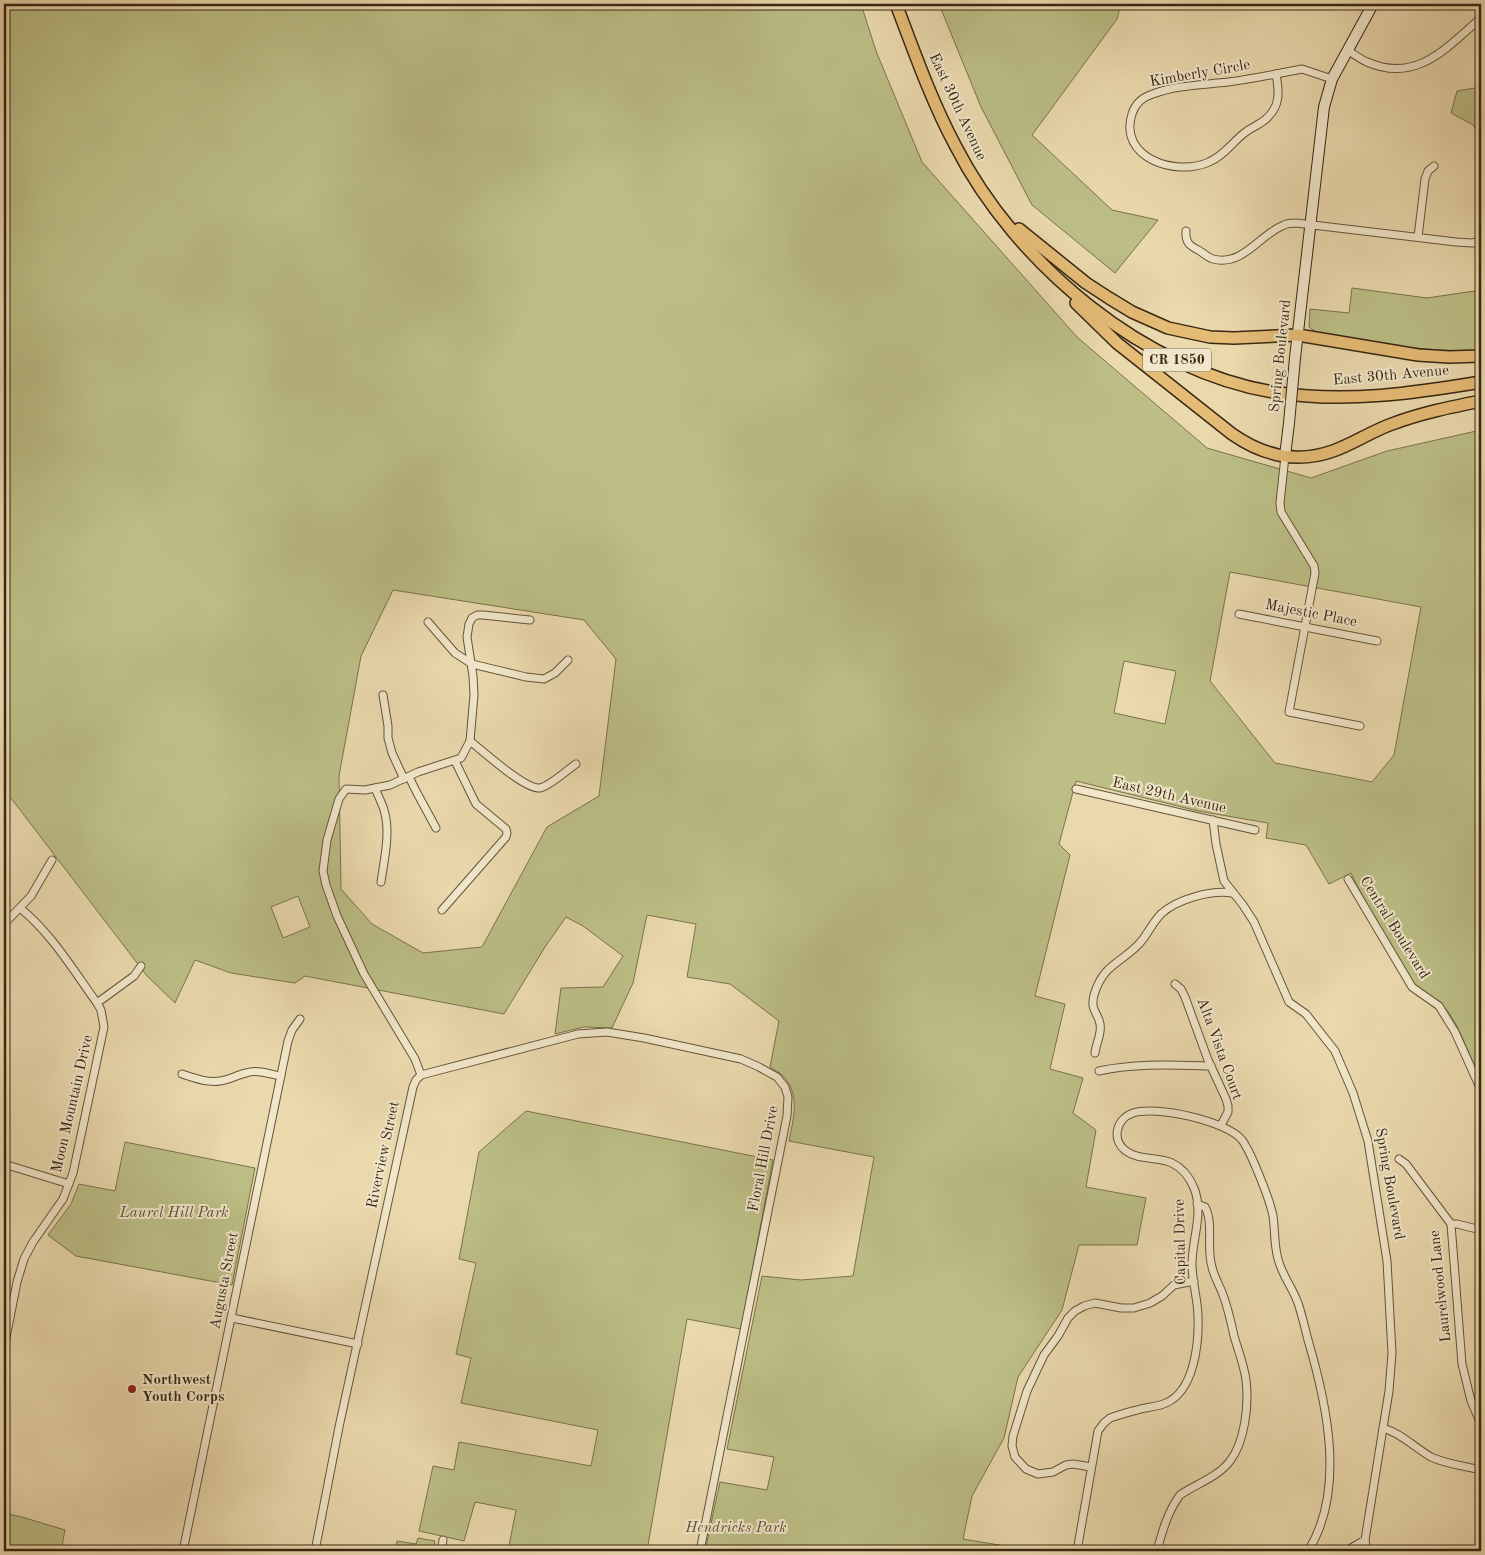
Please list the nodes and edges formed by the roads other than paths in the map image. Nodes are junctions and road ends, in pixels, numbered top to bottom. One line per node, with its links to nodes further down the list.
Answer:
1 (896, 4): 8 (main road, East 30th Avenue / CR 1850)
2 (1373, 4): 4 (street, Spring Boulevard)
3 (1481, 18): 4 (street)
4 (1347, 50): 6 (street, Spring Boulevard)
5 (1276, 74): 5 (street, Kimberly Circle); 6 (street, Kimberly Circle)
6 (1332, 79): 9 (street, Spring Boulevard)
7 (1434, 166): 11 (street)
8 (998, 212): 13 (main road, East 30th Avenue / CR 1850); 14 (main road)
9 (1311, 224): 10 (street); 11 (street); 14 (street, Spring Boulevard)
10 (1186, 231)
11 (1418, 237): 12 (street)
12 (1481, 241)
13 (1053, 276): 16 (main road, East 30th Avenue / CR 1850); 18 (main road)
14 (1298, 335): 15 (main road); 18 (street, Spring Boulevard, bridge)
15 (1481, 356)
16 (1481, 382)
17 (1481, 401): 18 (main road)
18 (1285, 456): 22 (street, Spring Boulevard)
19 (1239, 614): 22 (street, Majestic Place)
20 (530, 620): 25 (street)
21 (428, 622): 25 (street)
22 (1306, 627): 23 (street, Majestic Place); 27 (street, Spring Boulevard)
23 (1377, 641)
24 (568, 660): 25 (street)
25 (472, 664): 28 (street)
26 (383, 695): 31 (street)
27 (1360, 726)
28 (470, 741): 29 (street); 30 (street)
29 (456, 761): 31 (street); 42 (street)
30 (576, 764)
31 (407, 778): 32 (street); 35 (street)
32 (374, 788): 39 (street); 53 (street)
33 (1076, 789): 34 (street, East 29th Avenue)
34 (1213, 820): 36 (street, East 29th Avenue); 40 (street, Spring Boulevard)
35 (436, 828)
36 (1255, 830)
37 (52, 860): 41 (street)
38 (1348, 879): 54 (street, Central Boulevard)
39 (381, 882)
40 (1232, 893): 48 (street); 67 (street, Spring Boulevard)
41 (20, 908): 43 (street); 46 (street, Moon Mountain Drive)
42 (442, 910)
43 (4, 924)
44 (141, 966): 46 (street)
45 (1175, 984): 49 (street, Alta Vista Court)
46 (97, 1003): 58 (street, Moon Mountain Drive)
47 (300, 1019): 52 (street, Augusta Street)
48 (1095, 1053)
49 (1211, 1066): 50 (street); 55 (street, Alta Vista Court)
50 (1099, 1071)
51 (182, 1074): 52 (street)
52 (281, 1076): 63 (street, Augusta Street)
53 (421, 1076): 64 (street, Riverview Street); 75 (street, Floral Hill Drive)
54 (1481, 1090)
55 (1222, 1126): 59 (street, Capital Drive); 78 (street, Capital Drive)
56 (1399, 1159): 60 (street, Laurelwood Lane)
57 (4, 1164): 58 (street, Moon Mountain Drive)
58 (69, 1184): 65 (street, Moon Mountain Drive)
59 (1197, 1204): 62 (street, Capital Drive); 77 (street)
60 (1451, 1224): 61 (street); 66 (street, Laurelwood Lane)
61 (1481, 1230)
62 (1194, 1281): 68 (street, Capital Drive); 68 (street)
63 (232, 1318): 64 (street); 72 (street, Augusta Street)
64 (358, 1344): 73 (street, Riverview Street)
65 (4, 1348)
66 (1481, 1424)
67 (1383, 1428): 69 (street); 71 (street, Spring Boulevard)
68 (1091, 1467): 76 (street, Capital Drive)
69 (1481, 1470)
70 (443, 1540): 74 (street)
71 (1365, 1540): 79 (street); 80 (street)
72 (183, 1551)
73 (315, 1551)
74 (441, 1551)
75 (700, 1551)
76 (1077, 1551)
77 (1157, 1551)
78 (1308, 1551)
79 (1346, 1551)
80 (1369, 1551)

